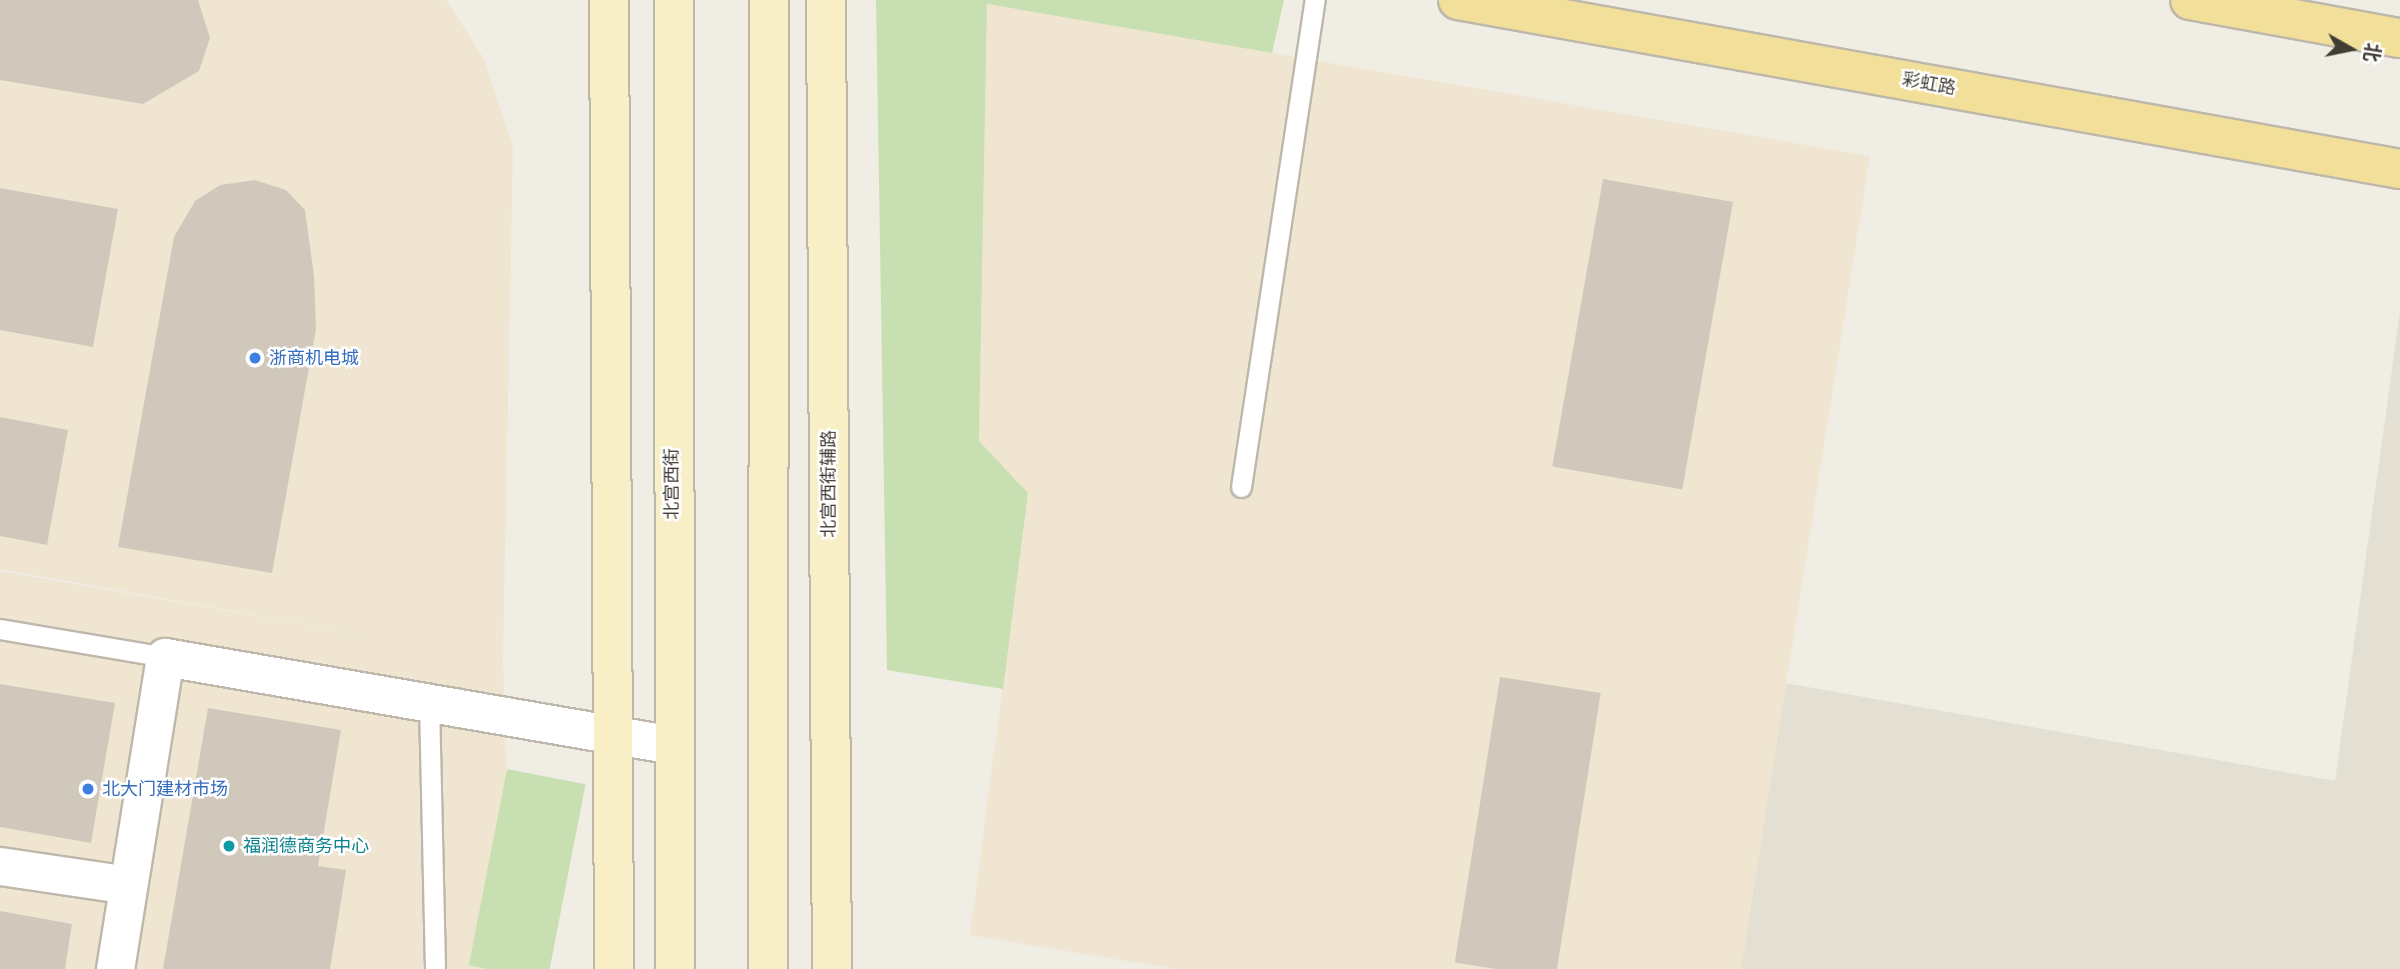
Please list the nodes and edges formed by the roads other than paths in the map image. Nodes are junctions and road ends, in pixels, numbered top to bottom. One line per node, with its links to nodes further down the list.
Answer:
1 (609, 0): 14 (street)
2 (674, 0): 15 (street, 北宫西街)
3 (769, 0): 22 (street)
4 (826, 0): 23 (street, 北宫西街辅路)
5 (1315, 0): 10 (lane)
6 (1458, 0): 9 (main road, 彩虹路)
7 (2190, 0): 8 (main road)
8 (2400, 38)
9 (2400, 169)
10 (1241, 487)
11 (0, 629): 12 (lane)
12 (165, 657): 13 (street); 17 (street)
13 (429, 703): 14 (street); 19 (lane)
14 (613, 735): 15 (street); 20 (street)
15 (673, 745): 21 (street, 北宫西街)
16 (0, 866): 17 (street)
17 (128, 885): 18 (street)
18 (115, 969)
19 (435, 969)
20 (614, 969)
21 (675, 969)
22 (768, 969)
23 (832, 969)

